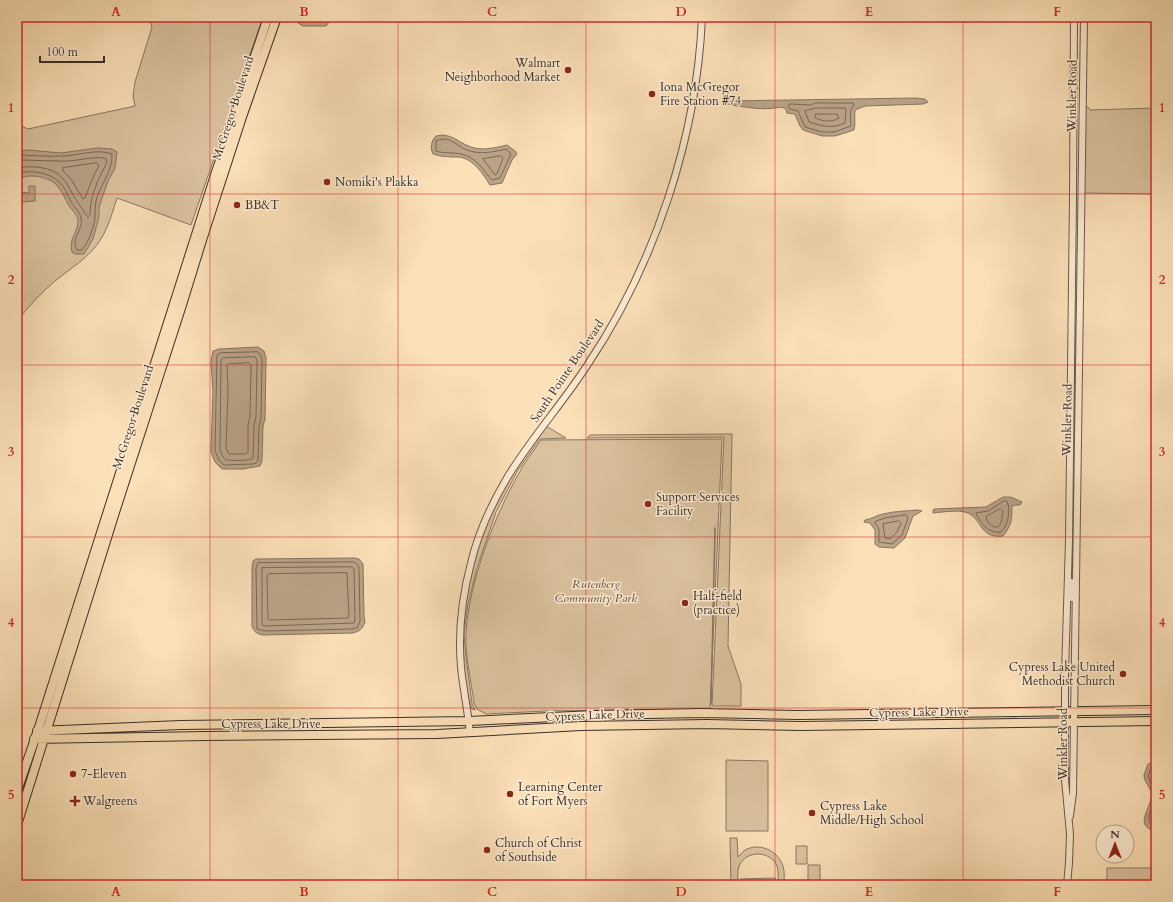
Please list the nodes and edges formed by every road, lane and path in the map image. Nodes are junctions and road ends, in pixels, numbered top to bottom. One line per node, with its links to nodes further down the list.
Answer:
1 (268, 17): 18 (main road, McGregor Boulevard)
2 (277, 17): 16 (main road, McGregor Boulevard)
3 (702, 17): 11 (street, South Pointe Boulevard)
4 (1074, 17): 6 (street, Winkler Road)
5 (1084, 17): 7 (street, Winkler Road)
6 (1068, 561): 7 (street); 9 (street, Winkler Road)
7 (1076, 599): 10 (street, Winkler Road)
8 (1156, 710): 10 (main road, Cypress Lake Drive)
9 (1064, 712): 10 (main road, Cypress Lake Drive); 11 (main road, Cypress Lake Drive); 13 (street, Winkler Road)
10 (1074, 712): 14 (street, Winkler Road)
11 (469, 721): 15 (main road, Cypress Lake Drive); 17 (street, South Pointe Boulevard)
12 (1156, 721): 14 (main road, Cypress Lake Drive)
13 (1064, 722): 14 (main road, Cypress Lake Drive); 17 (main road, Cypress Lake Drive); 22 (street, Winkler Road)
14 (1074, 722): 22 (street, Winkler Road)
15 (296, 724): 16 (main road, Cypress Lake Drive); 19 (main road)
16 (46, 730): 18 (main road, Cypress Lake Drive); 20 (main road, McGregor Boulevard)
17 (470, 733): 19 (main road, Cypress Lake Drive)
18 (36, 735): 20 (main road, Cypress Lake Drive); 21 (main road, McGregor Boulevard)
19 (296, 735): 20 (main road, Cypress Lake Drive)
20 (44, 739): 23 (main road, McGregor Boulevard)
21 (17, 791)
22 (1068, 823): 24 (street, Winkler Road)
23 (17, 825)
24 (1067, 885)

